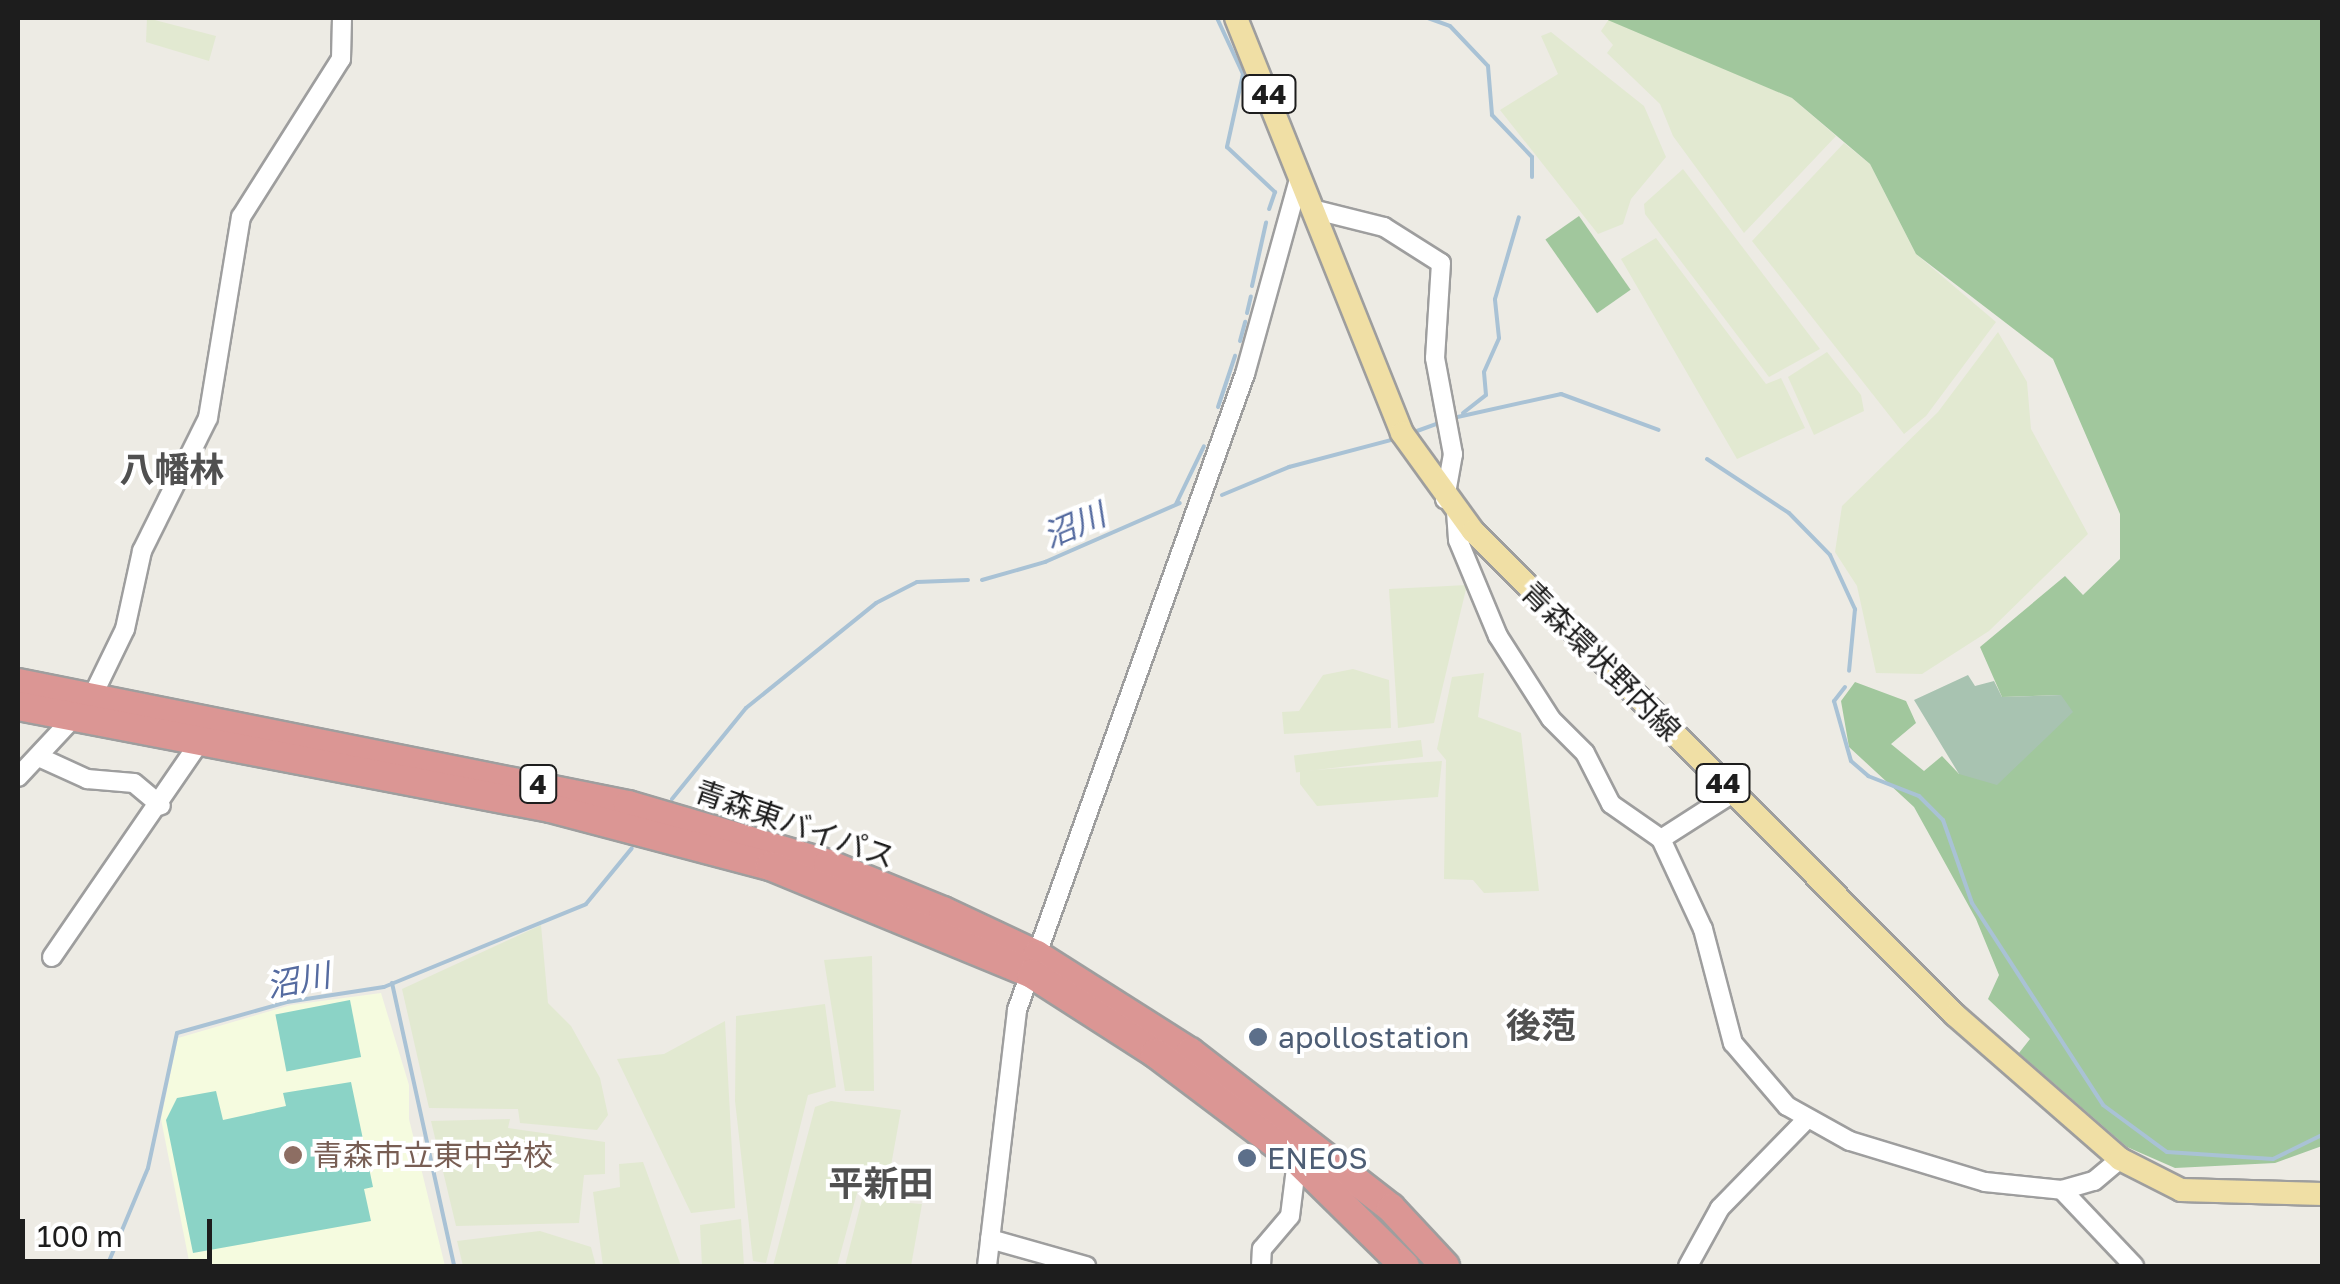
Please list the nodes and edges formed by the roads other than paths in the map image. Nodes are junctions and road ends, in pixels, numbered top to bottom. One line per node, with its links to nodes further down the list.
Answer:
1 (342, 18): 8 (street)
2 (1236, 18): 3 (main road, 青森環状野内線 / 44)
3 (1302, 171): 4 (main road, 青森環状野内線 / 44); 16 (street)
4 (1320, 212): 5 (main road, 青森環状野内線 / 44); 5 (street)
5 (1450, 505): 12 (main road, 青森環状野内線 / 44); 14 (street)
6 (18, 683): 8 (highway, 青森東バイパス / 4)
7 (18, 706): 8 (highway, 青森東バイパス / 4)
8 (82, 708): 9 (highway, 青森東バイパス / 4); 10 (street); 16 (highway, 青森東バイパス / 4)
9 (200, 742): 13 (street); 16 (highway, 青森東バイパス / 4)
10 (40, 758): 11 (street); 13 (street)
11 (18, 777)
12 (1733, 793): 14 (street); 19 (main road, 青森環状野内線 / 44)
13 (161, 806): 15 (street)
14 (1661, 839): 17 (street)
15 (52, 958)
16 (1034, 965): 18 (highway, 青森東バイパス / 4); 22 (street); 27 (highway, 青森東バイパス / 4)
17 (1805, 1121): 20 (street); 28 (street)
18 (1297, 1160): 25 (street); 26 (highway, 青森東バイパス / 4)
19 (2120, 1160): 20 (street); 21 (main road, 青森環状野内線 / 44)
20 (2062, 1190): 29 (street)
21 (2322, 1194)
22 (990, 1239): 23 (street); 24 (street)
23 (986, 1266)
24 (1086, 1266)
25 (1261, 1266)
26 (1406, 1266)
27 (1445, 1266)
28 (1688, 1266)
29 (2134, 1266)

